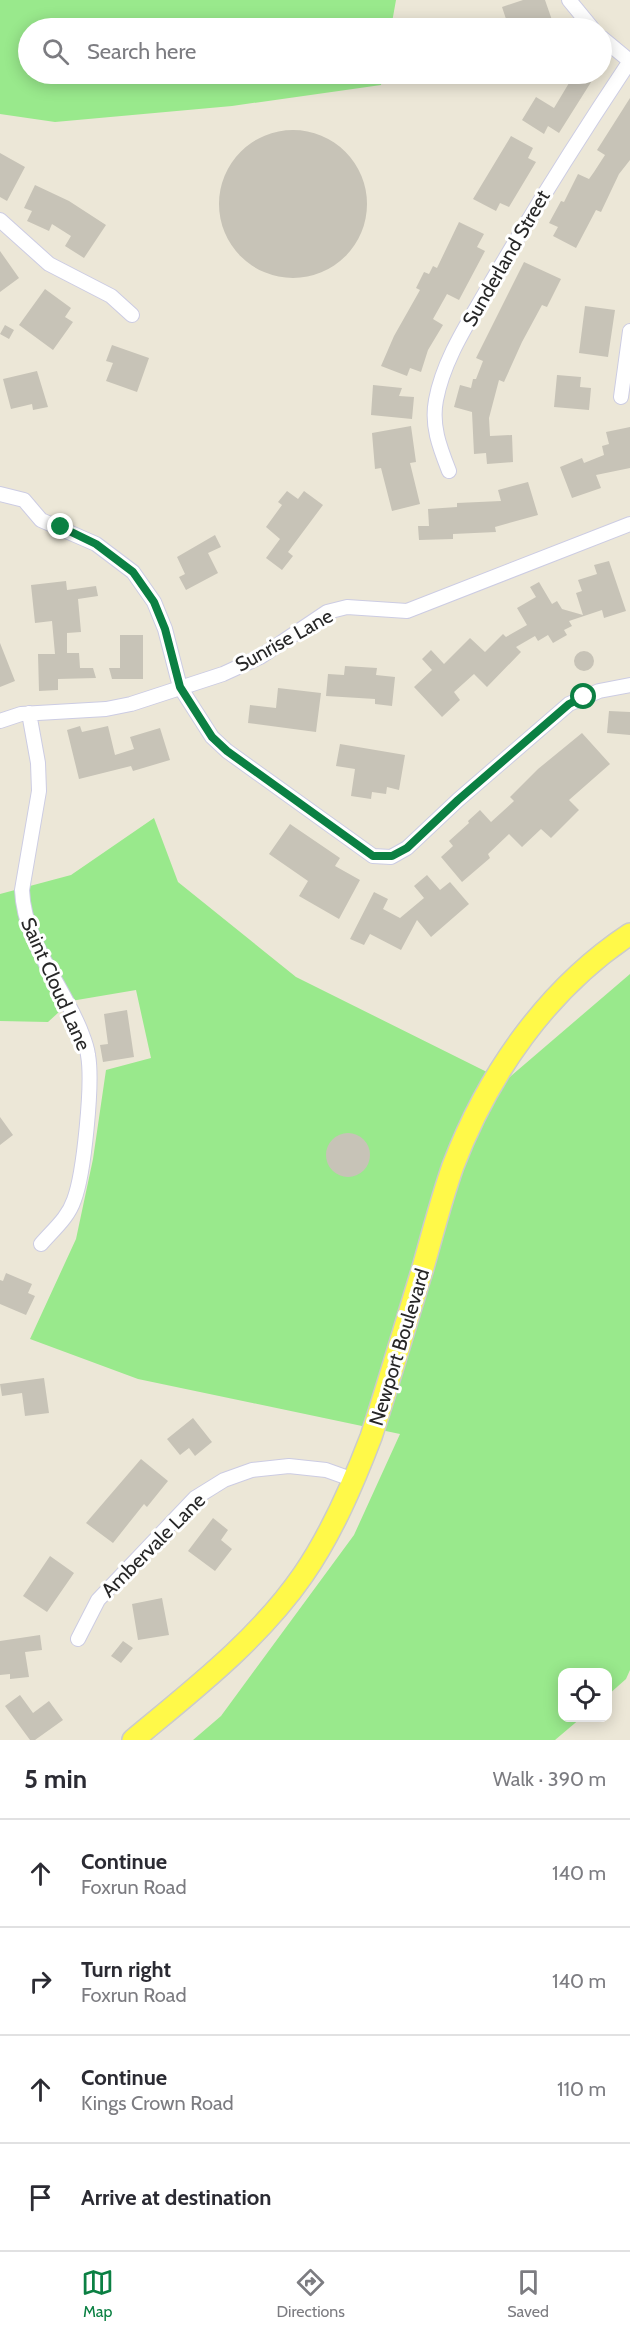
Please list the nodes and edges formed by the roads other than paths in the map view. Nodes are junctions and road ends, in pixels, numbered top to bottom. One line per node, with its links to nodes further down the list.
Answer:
1 (569, 0): 2 (street)
2 (584, 18)
3 (612, 46): 4 (street)
4 (630, 61): 9 (street, Sunderland Street)
5 (0, 220): 6 (street)
6 (132, 315)
7 (630, 331): 8 (street)
8 (621, 397)
9 (449, 471)
10 (0, 494): 13 (street)
11 (630, 524): 13 (street, Sunrise Lane)
12 (630, 685): 13 (street)
13 (180, 687): 14 (street, Sunrise Lane)
14 (29, 713): 15 (street, Sunrise Lane); 17 (street, Saint Cloud Lane)
15 (0, 721)
16 (630, 934): 18 (main road, Newport Boulevard)
17 (41, 1244)
18 (354, 1480): 19 (street, Ambervale Lane); 20 (main road, Newport Boulevard)
19 (78, 1639)
20 (133, 1740)

